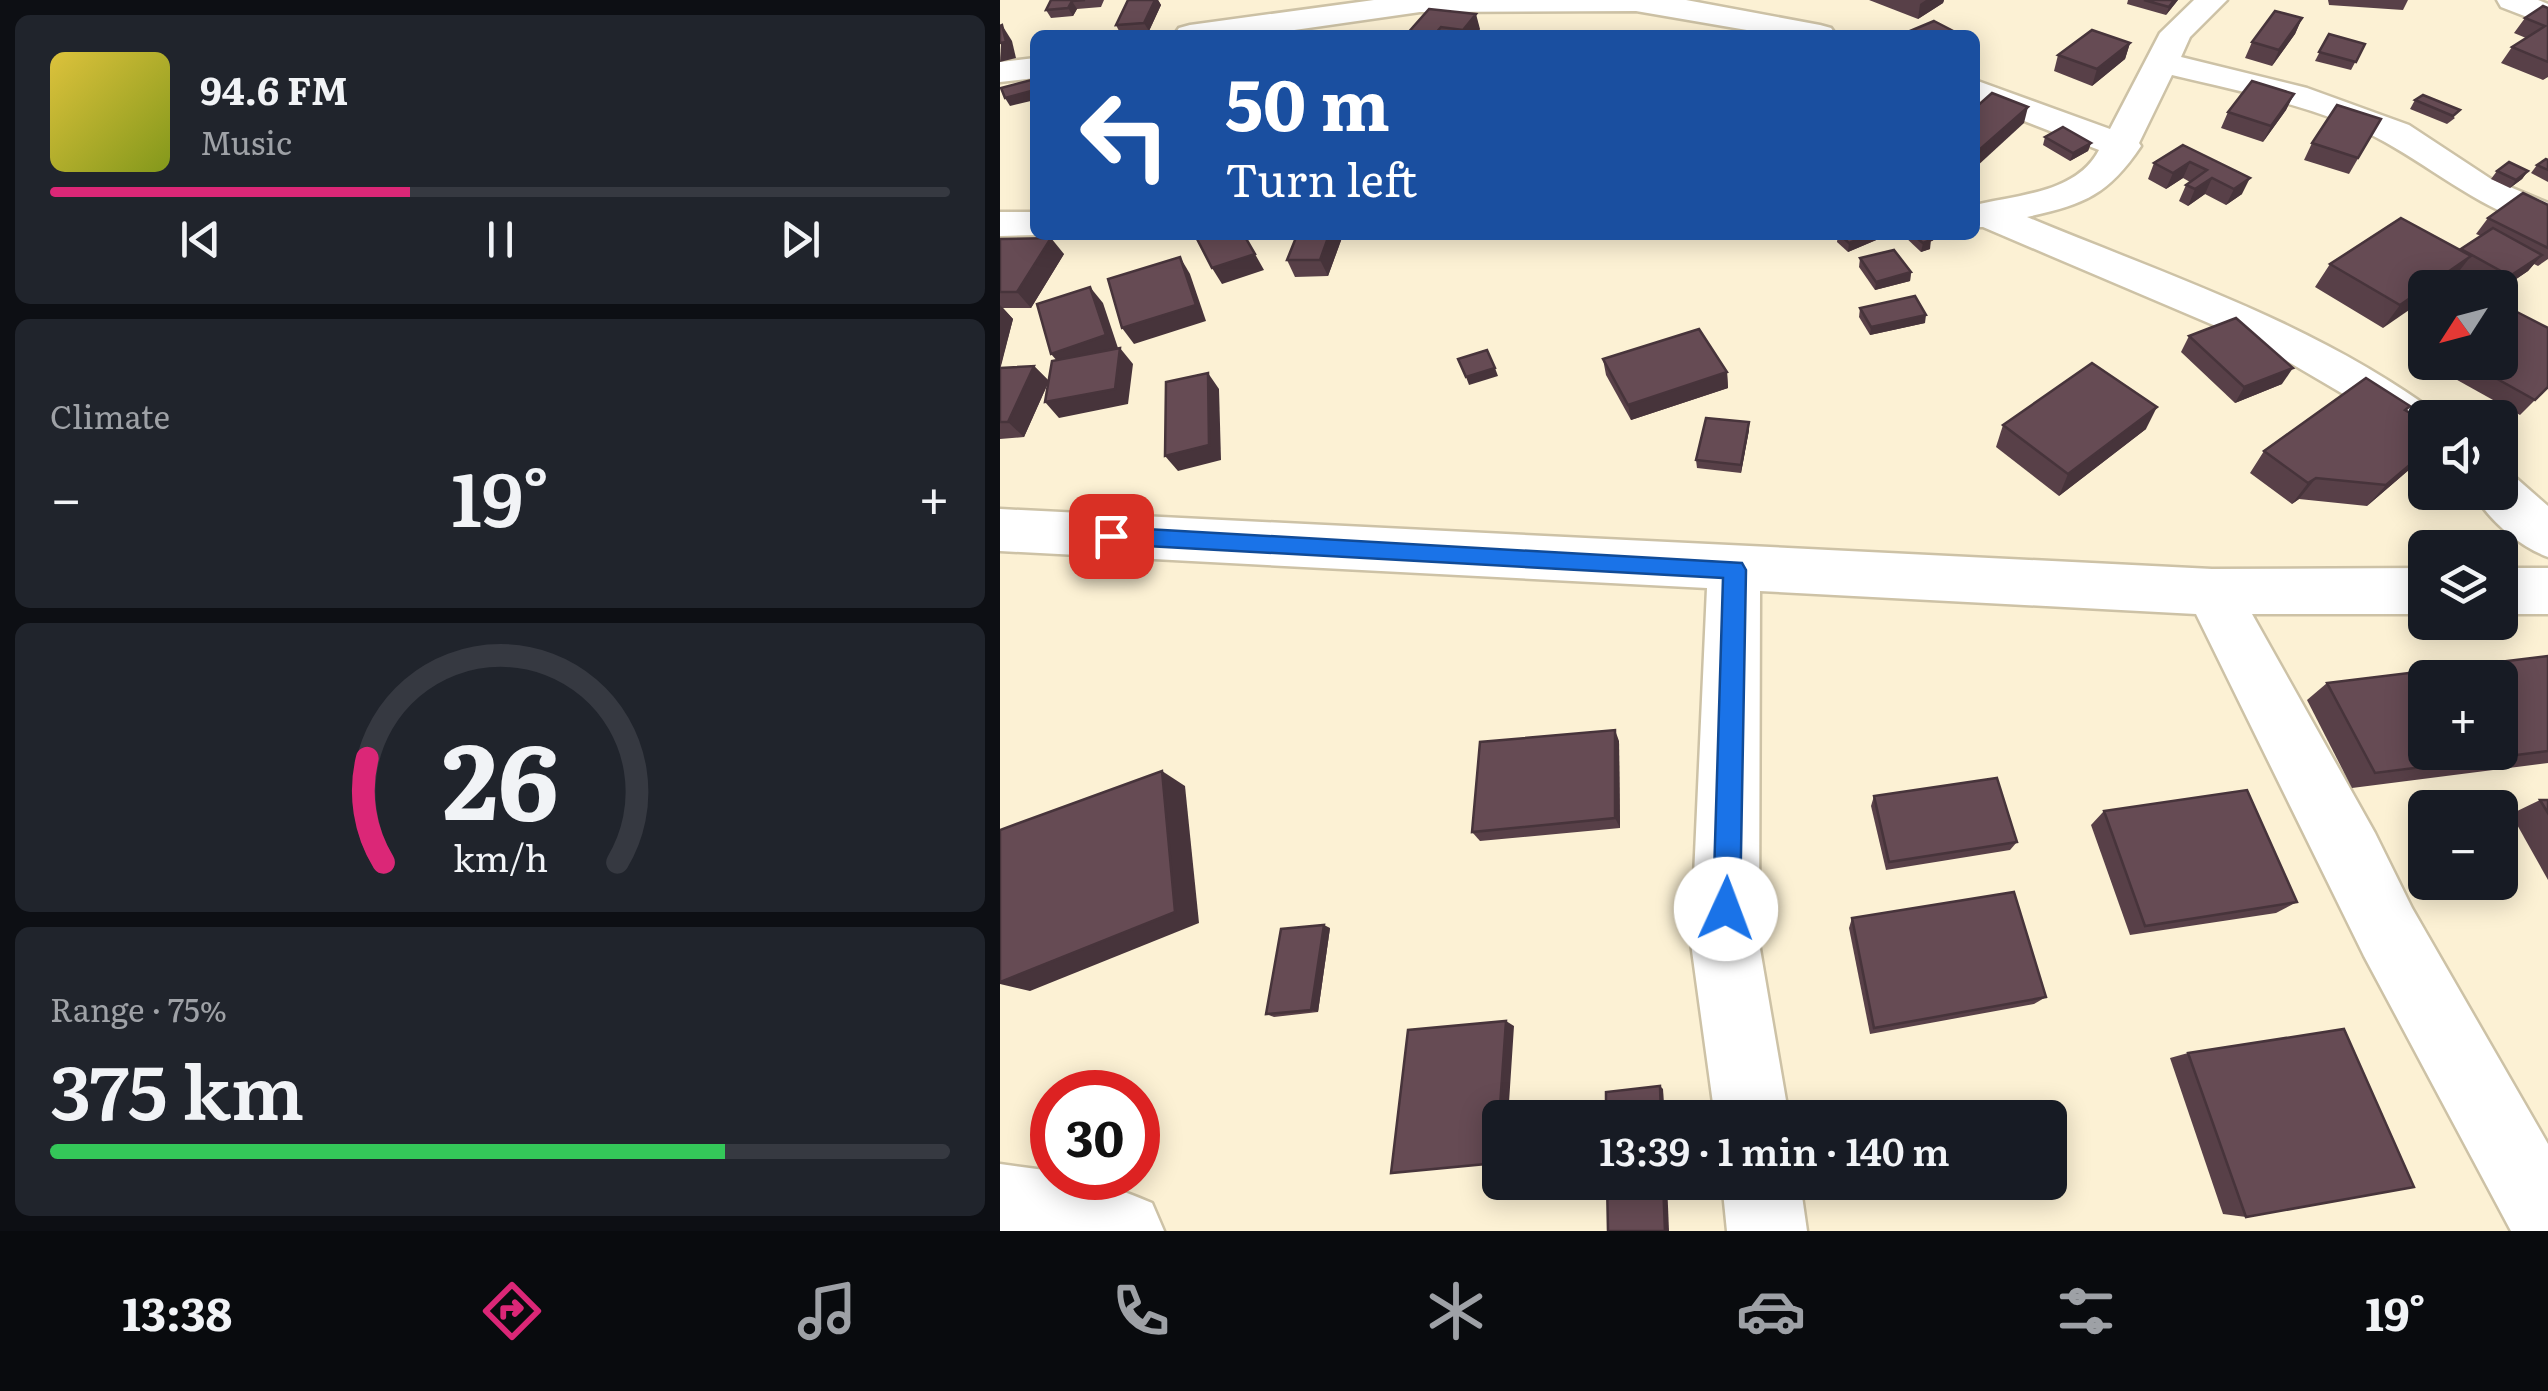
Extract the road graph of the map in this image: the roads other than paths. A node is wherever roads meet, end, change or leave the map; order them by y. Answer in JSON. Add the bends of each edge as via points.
{"nodes":[{"id":1,"x":2212,"y":0,"type":"edge"},
{"id":2,"x":2512,"y":0,"type":"edge"},
{"id":3,"x":1417,"y":2,"type":"edge"},
{"id":4,"x":2548,"y":16,"type":"edge"},
{"id":5,"x":1224,"y":30,"type":"edge"},
{"id":6,"x":1797,"y":30,"type":"edge"},
{"id":7,"x":2161,"y":62,"type":"junction"},
{"id":8,"x":1030,"y":69,"type":"edge"},
{"id":9,"x":1000,"y":72,"type":"edge"},
{"id":10,"x":1980,"y":92,"type":"edge"},
{"id":11,"x":2123,"y":146,"type":"junction"},
{"id":12,"x":1983,"y":216,"type":"edge"},
{"id":13,"x":2548,"y":217,"type":"edge"},
{"id":14,"x":1000,"y":224,"type":"edge"},
{"id":15,"x":1030,"y":224,"type":"edge"},
{"id":16,"x":2408,"y":417,"type":"edge"},
{"id":17,"x":2518,"y":510,"type":"edge"},
{"id":18,"x":1000,"y":530,"type":"edge"},
{"id":19,"x":2548,"y":536,"type":"edge"},
{"id":20,"x":1734,"y":570,"type":"junction"},
{"id":21,"x":2408,"y":591,"type":"edge"},
{"id":22,"x":2518,"y":591,"type":"edge"},
{"id":23,"x":2548,"y":591,"type":"edge"},
{"id":24,"x":2212,"y":592,"type":"junction"},
{"id":25,"x":1749,"y":1100,"type":"edge"},
{"id":26,"x":1763,"y":1200,"type":"edge"},
{"id":27,"x":1000,"y":1203,"type":"edge"},
{"id":28,"x":2548,"y":1220,"type":"edge"},
{"id":29,"x":1124,"y":1231,"type":"edge"},
{"id":30,"x":1767,"y":1231,"type":"edge"}],
"edges":[{"from":1,"to":7,"type":"street","via":[[2176,33]]},
{"from":2,"to":4,"type":"street"},
{"from":3,"to":5,"type":"street"},
{"from":3,"to":6,"type":"street","via":[[1636,2]]},
{"from":7,"to":11,"type":"street"},
{"from":7,"to":13,"type":"street","via":[[2295,95],[2396,133],[2478,188]]},
{"from":8,"to":9,"type":"street"},
{"from":10,"to":11,"type":"street"},
{"from":11,"to":12,"type":"street","via":[[2088,184],[2060,198]]},
{"from":12,"to":16,"type":"street","via":[[2302,348]]},
{"from":14,"to":15,"type":"street"},
{"from":17,"to":19,"type":"street"},
{"from":18,"to":20,"type":"street"},
{"from":20,"to":24,"type":"street"},
{"from":20,"to":25,"type":"street","via":[[1726,943]]},
{"from":21,"to":24,"type":"street"},
{"from":22,"to":23,"type":"street"},
{"from":24,"to":28,"type":"street","via":[[2388,932]]},
{"from":26,"to":30,"type":"street"},
{"from":27,"to":29,"type":"street","via":[[1068,1213]]}]}
